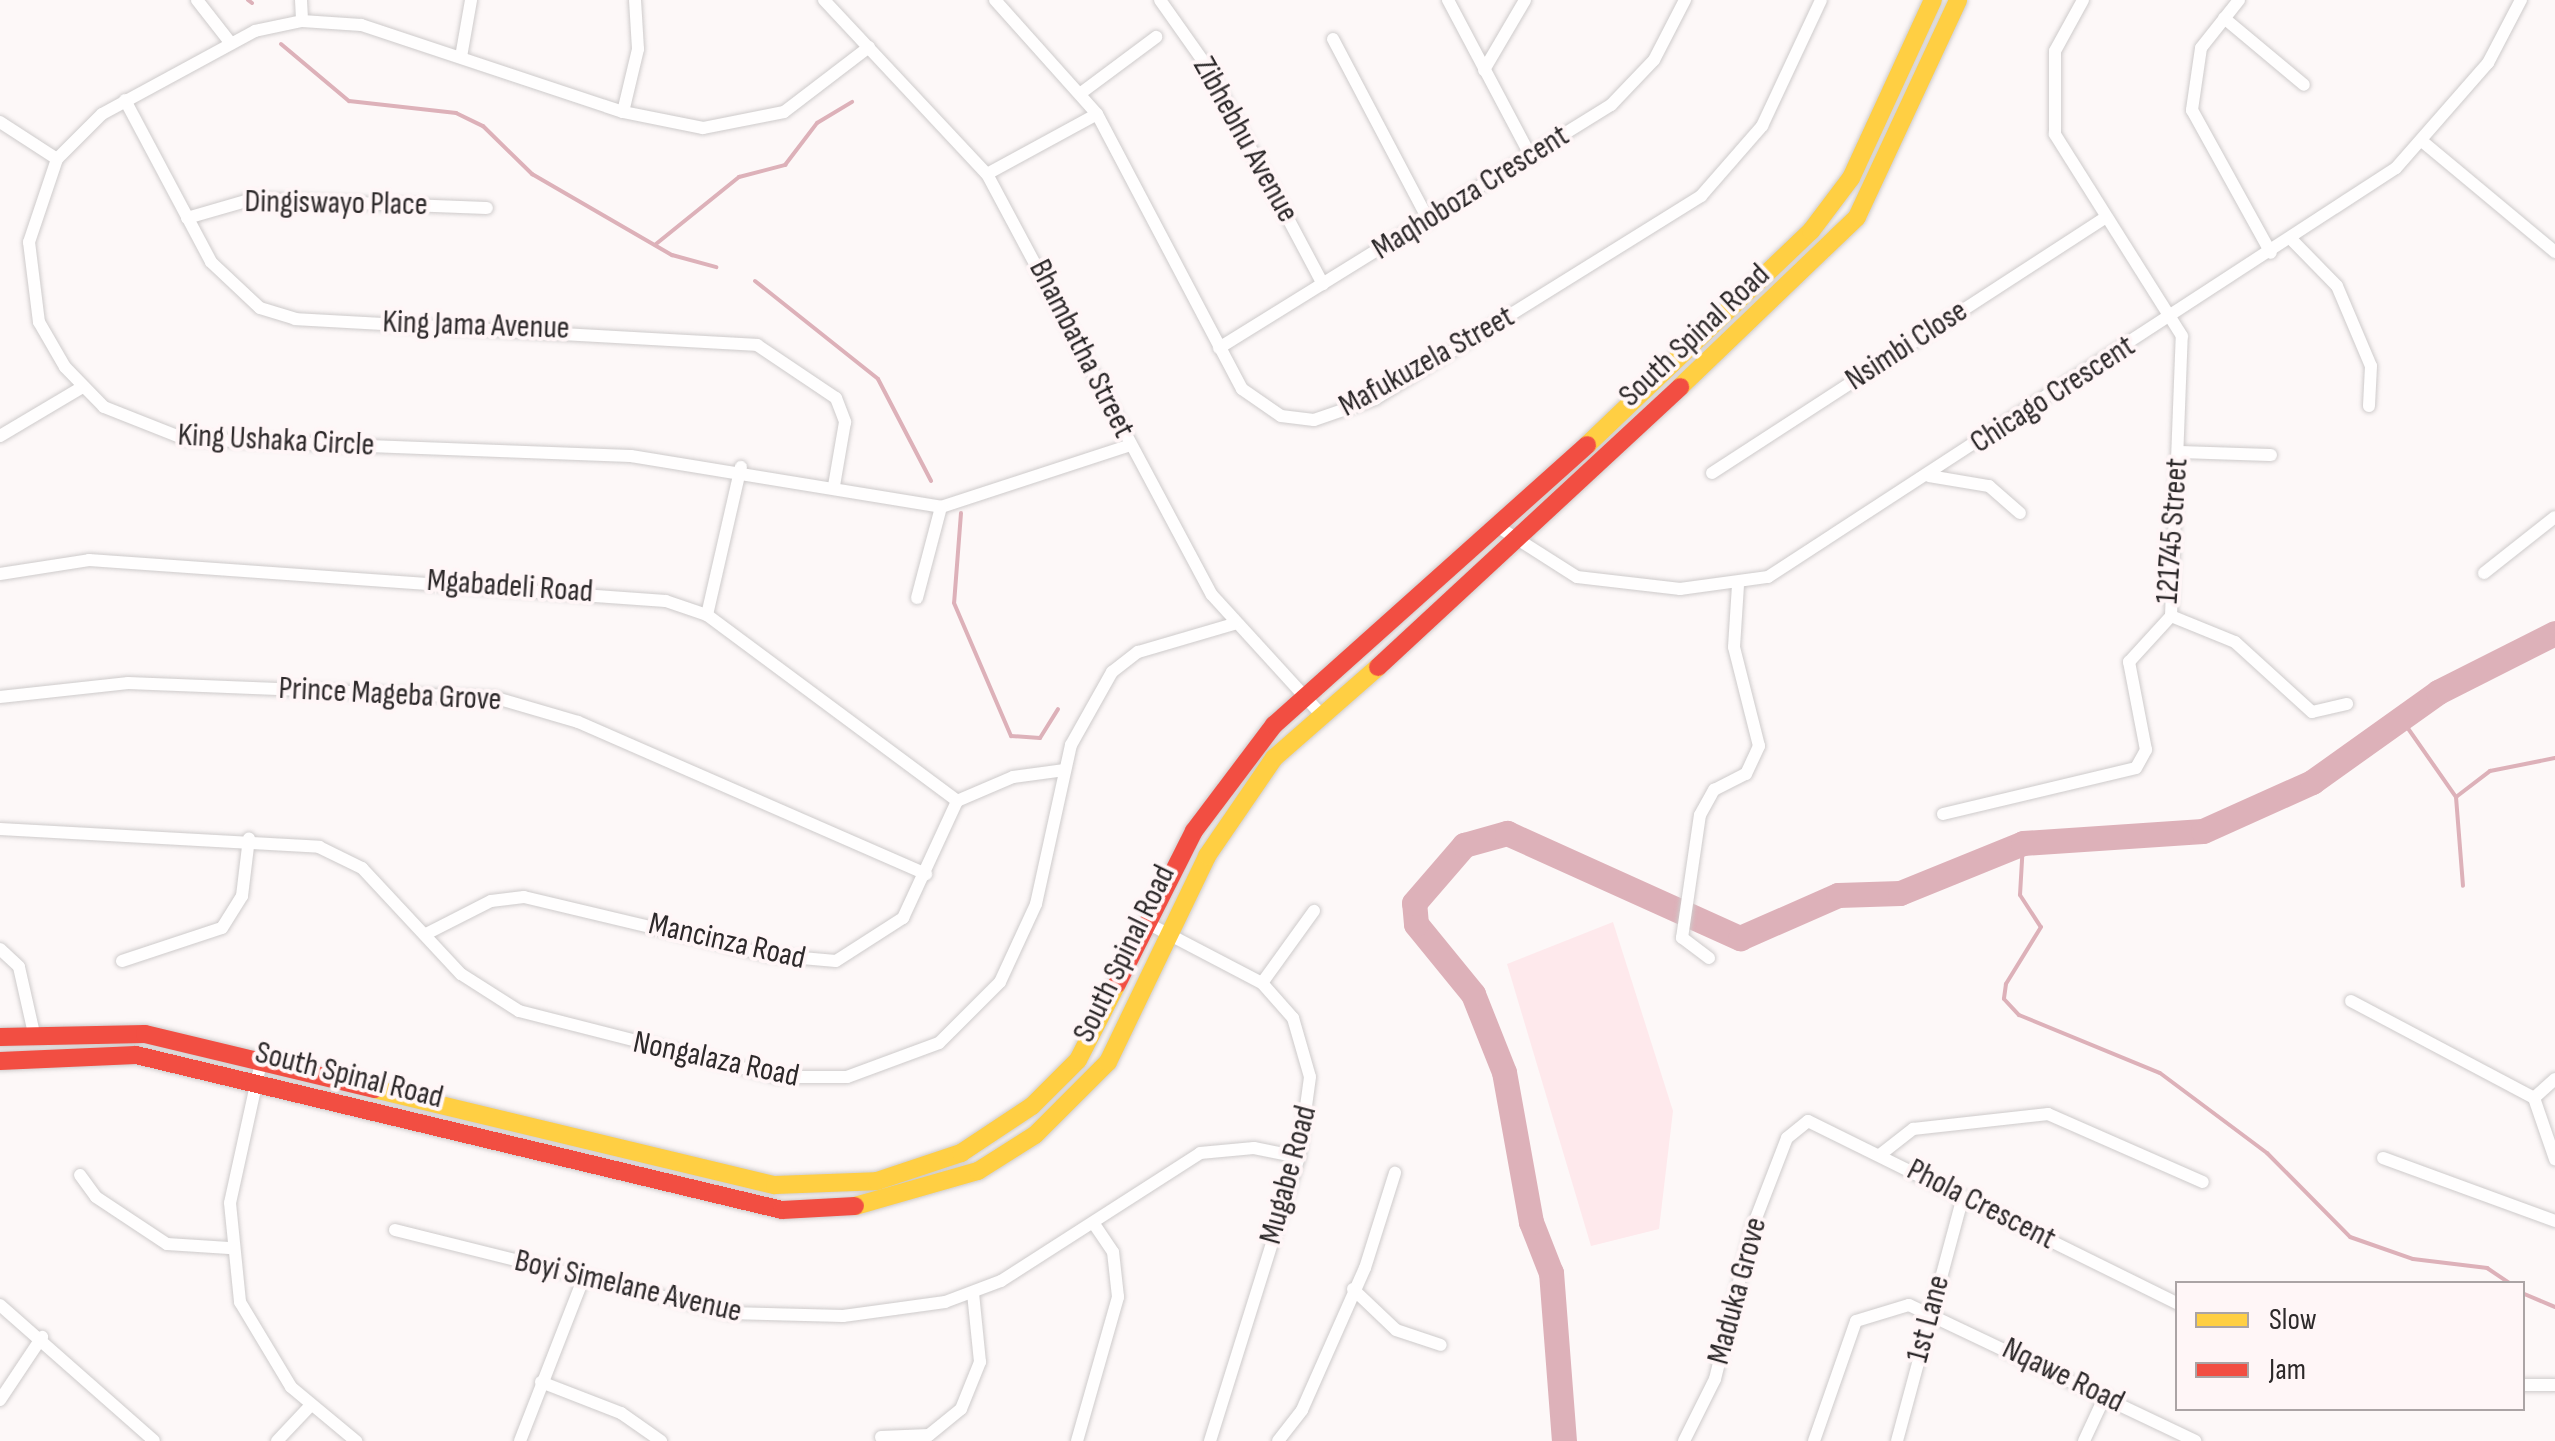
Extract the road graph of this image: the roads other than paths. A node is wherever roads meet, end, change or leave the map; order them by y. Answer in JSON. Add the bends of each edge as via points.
{"nodes":[{"id":1,"x":196,"y":0,"type":"edge"},
{"id":2,"x":302,"y":0,"type":"edge"},
{"id":3,"x":472,"y":0,"type":"edge"},
{"id":4,"x":635,"y":0,"type":"edge"},
{"id":5,"x":824,"y":0,"type":"edge"},
{"id":6,"x":995,"y":0,"type":"edge"},
{"id":7,"x":1160,"y":0,"type":"edge"},
{"id":8,"x":1448,"y":0,"type":"edge"},
{"id":9,"x":1526,"y":0,"type":"edge"},
{"id":10,"x":1685,"y":0,"type":"edge"},
{"id":11,"x":1821,"y":0,"type":"edge"},
{"id":12,"x":1933,"y":0,"type":"edge"},
{"id":13,"x":1958,"y":0,"type":"edge"},
{"id":14,"x":2083,"y":0,"type":"edge"},
{"id":15,"x":2239,"y":0,"type":"edge"},
{"id":16,"x":2521,"y":0,"type":"edge"},
{"id":17,"x":2224,"y":18,"type":"junction"},
{"id":18,"x":302,"y":21,"type":"junction"},
{"id":19,"x":1156,"y":38,"type":"dead end"},
{"id":20,"x":1333,"y":39,"type":"dead end"},
{"id":21,"x":229,"y":41,"type":"junction"},
{"id":22,"x":869,"y":46,"type":"junction"},
{"id":23,"x":461,"y":57,"type":"junction"},
{"id":24,"x":1484,"y":70,"type":"junction"},
{"id":25,"x":2304,"y":84,"type":"dead end"},
{"id":26,"x":1081,"y":93,"type":"junction"},
{"id":27,"x":124,"y":100,"type":"junction"},
{"id":28,"x":622,"y":112,"type":"junction"},
{"id":29,"x":1096,"y":114,"type":"junction"},
{"id":30,"x":0,"y":122,"type":"edge"},
{"id":31,"x":2423,"y":142,"type":"junction"},
{"id":32,"x":1531,"y":156,"type":"junction"},
{"id":33,"x":58,"y":159,"type":"junction"},
{"id":34,"x":987,"y":174,"type":"junction"},
{"id":35,"x":488,"y":208,"type":"dead end"},
{"id":36,"x":188,"y":218,"type":"junction"},
{"id":37,"x":2102,"y":218,"type":"junction"},
{"id":38,"x":1429,"y":220,"type":"junction"},
{"id":39,"x":2292,"y":240,"type":"junction"},
{"id":40,"x":2555,"y":252,"type":"edge"},
{"id":41,"x":2271,"y":253,"type":"junction"},
{"id":42,"x":1323,"y":284,"type":"junction"},
{"id":43,"x":2174,"y":316,"type":"junction"},
{"id":44,"x":1219,"y":348,"type":"junction"},
{"id":45,"x":81,"y":388,"type":"junction"},
{"id":46,"x":2369,"y":406,"type":"dead end"},
{"id":47,"x":0,"y":436,"type":"edge"},
{"id":48,"x":1131,"y":445,"type":"junction"},
{"id":49,"x":2179,"y":452,"type":"junction"},
{"id":50,"x":2270,"y":455,"type":"dead end"},
{"id":51,"x":741,"y":467,"type":"junction"},
{"id":52,"x":1712,"y":473,"type":"dead end"},
{"id":53,"x":1929,"y":476,"type":"junction"},
{"id":54,"x":834,"y":486,"type":"junction"},
{"id":55,"x":941,"y":507,"type":"junction"},
{"id":56,"x":2020,"y":513,"type":"dead end"},
{"id":57,"x":2555,"y":517,"type":"edge"},
{"id":58,"x":1500,"y":528,"type":"junction"},
{"id":59,"x":1518,"y":544,"type":"junction"},
{"id":60,"x":2484,"y":573,"type":"dead end"},
{"id":61,"x":0,"y":574,"type":"edge"},
{"id":62,"x":1738,"y":585,"type":"junction"},
{"id":63,"x":917,"y":598,"type":"dead end"},
{"id":64,"x":707,"y":615,"type":"junction"},
{"id":65,"x":2171,"y":616,"type":"junction"},
{"id":66,"x":1234,"y":624,"type":"junction"},
{"id":67,"x":0,"y":696,"type":"edge"},
{"id":68,"x":1304,"y":696,"type":"junction"},
{"id":69,"x":2347,"y":704,"type":"dead end"},
{"id":70,"x":1319,"y":712,"type":"junction"},
{"id":71,"x":1065,"y":770,"type":"junction"},
{"id":72,"x":957,"y":801,"type":"junction"},
{"id":73,"x":1943,"y":814,"type":"dead end"},
{"id":74,"x":0,"y":829,"type":"edge"},
{"id":75,"x":248,"y":838,"type":"junction"},
{"id":76,"x":926,"y":874,"type":"junction"},
{"id":77,"x":1314,"y":912,"type":"dead end"},
{"id":78,"x":1150,"y":924,"type":"junction"},
{"id":79,"x":1171,"y":932,"type":"junction"},
{"id":80,"x":426,"y":934,"type":"junction"},
{"id":81,"x":0,"y":949,"type":"edge"},
{"id":82,"x":1709,"y":958,"type":"dead end"},
{"id":83,"x":122,"y":961,"type":"dead end"},
{"id":84,"x":1262,"y":984,"type":"junction"},
{"id":85,"x":2351,"y":1002,"type":"dead end"},
{"id":86,"x":32,"y":1030,"type":"junction"},
{"id":87,"x":0,"y":1037,"type":"edge"},
{"id":88,"x":0,"y":1061,"type":"edge"},
{"id":89,"x":261,"y":1062,"type":"junction"},
{"id":90,"x":2555,"y":1079,"type":"edge"},
{"id":91,"x":256,"y":1084,"type":"junction"},
{"id":92,"x":2534,"y":1098,"type":"junction"},
{"id":93,"x":1787,"y":1138,"type":"joint"},
{"id":94,"x":1880,"y":1154,"type":"junction"},
{"id":95,"x":1299,"y":1158,"type":"junction"},
{"id":96,"x":2384,"y":1158,"type":"dead end"},
{"id":97,"x":2555,"y":1159,"type":"edge"},
{"id":98,"x":1395,"y":1173,"type":"dead end"},
{"id":99,"x":80,"y":1175,"type":"dead end"},
{"id":100,"x":2202,"y":1182,"type":"dead end"},
{"id":101,"x":1963,"y":1197,"type":"junction"},
{"id":102,"x":2555,"y":1222,"type":"edge"},
{"id":103,"x":1094,"y":1224,"type":"junction"},
{"id":104,"x":395,"y":1230,"type":"dead end"},
{"id":105,"x":229,"y":1248,"type":"junction"},
{"id":106,"x":583,"y":1278,"type":"junction"},
{"id":107,"x":1353,"y":1289,"type":"junction"},
{"id":108,"x":974,"y":1293,"type":"junction"},
{"id":109,"x":2175,"y":1303,"type":"edge"},
{"id":110,"x":0,"y":1305,"type":"edge"},
{"id":111,"x":1930,"y":1311,"type":"junction"},
{"id":112,"x":42,"y":1337,"type":"junction"},
{"id":113,"x":1441,"y":1345,"type":"dead end"},
{"id":114,"x":541,"y":1382,"type":"junction"},
{"id":115,"x":2525,"y":1385,"type":"edge"},
{"id":116,"x":2555,"y":1385,"type":"edge"},
{"id":117,"x":2106,"y":1396,"type":"junction"},
{"id":118,"x":0,"y":1400,"type":"edge"},
{"id":119,"x":310,"y":1406,"type":"junction"},
{"id":120,"x":882,"y":1438,"type":"dead end"},
{"id":121,"x":154,"y":1441,"type":"edge"},
{"id":122,"x":277,"y":1441,"type":"edge"},
{"id":123,"x":356,"y":1441,"type":"edge"},
{"id":124,"x":520,"y":1441,"type":"edge"},
{"id":125,"x":661,"y":1441,"type":"edge"},
{"id":126,"x":1077,"y":1441,"type":"edge"},
{"id":127,"x":1210,"y":1441,"type":"edge"},
{"id":128,"x":1278,"y":1441,"type":"edge"},
{"id":129,"x":1684,"y":1441,"type":"edge"},
{"id":130,"x":1814,"y":1441,"type":"edge"},
{"id":131,"x":1897,"y":1441,"type":"edge"},
{"id":132,"x":2084,"y":1441,"type":"edge"},
{"id":133,"x":2195,"y":1441,"type":"edge"}],
"edges":[{"from":1,"to":21,"type":"street"},
{"from":2,"to":18,"type":"street"},
{"from":3,"to":23,"type":"street"},
{"from":4,"to":28,"type":"street","via":[[638,50]]},
{"from":5,"to":22,"type":"street","name":"Bhambatha Street"},
{"from":6,"to":26,"type":"street","name":"Mafukuzela Street"},
{"from":7,"to":42,"type":"street","name":"Zibhebhu Avenue","via":[[1208,68]]},
{"from":8,"to":24,"type":"street"},
{"from":9,"to":24,"type":"street"},
{"from":10,"to":32,"type":"street","name":"Maqhoboza Crescent","via":[[1627,91]]},
{"from":11,"to":44,"type":"street","name":"Mafukuzela Street","via":[[1762,126],[1721,178],[1376,399],[1329,418],[1281,416],[1242,389]]},
{"from":12,"to":58,"type":"street","name":"South Spinal Road","via":[[1868,147],[1822,218]]},
{"from":13,"to":59,"type":"street","name":"South Spinal Road","via":[[1857,216]]},
{"from":14,"to":37,"type":"street","via":[[2055,51],[2051,108],[2066,162]]},
{"from":15,"to":17,"type":"street"},
{"from":16,"to":31,"type":"street","name":"Chicago Crescent","via":[[2488,63]]},
{"from":17,"to":25,"type":"street"},
{"from":17,"to":41,"type":"street","via":[[2194,66],[2192,110]]},
{"from":18,"to":21,"type":"street","name":"King Ushaka Circle"},
{"from":18,"to":23,"type":"street","name":"King Ushaka Circle","via":[[361,25]]},
{"from":19,"to":26,"type":"street"},
{"from":20,"to":38,"type":"street"},
{"from":21,"to":27,"type":"street","name":"King Ushaka Circle"},
{"from":22,"to":28,"type":"street","name":"King Ushaka Circle","via":[[768,119],[703,128]]},
{"from":22,"to":34,"type":"street","name":"Bhambatha Street"},
{"from":23,"to":28,"type":"street","name":"King Ushaka Circle"},
{"from":24,"to":32,"type":"street"},
{"from":26,"to":29,"type":"street","name":"Mafukuzela Street"},
{"from":27,"to":33,"type":"street","name":"King Ushaka Circle"},
{"from":27,"to":36,"type":"street","name":"King Jama Avenue"},
{"from":29,"to":34,"type":"street"},
{"from":29,"to":44,"type":"street","name":"Mafukuzela Street"},
{"from":30,"to":33,"type":"street"},
{"from":31,"to":39,"type":"street","name":"Chicago Crescent"},
{"from":31,"to":40,"type":"street"},
{"from":32,"to":38,"type":"street","name":"Maqhoboza Crescent"},
{"from":33,"to":45,"type":"street","name":"King Ushaka Circle","via":[[32,220],[30,286],[39,322]]},
{"from":34,"to":48,"type":"street","name":"Bhambatha Street"},
{"from":35,"to":36,"type":"street","name":"Dingiswayo Place","via":[[253,199]]},
{"from":36,"to":54,"type":"street","name":"King Jama Avenue","via":[[231,287],[285,317],[662,332],[773,350],[827,388],[842,411]]},
{"from":37,"to":43,"type":"street"},
{"from":37,"to":52,"type":"street","name":"Nsimbi Close"},
{"from":38,"to":42,"type":"street","name":"Maqhoboza Crescent"},
{"from":39,"to":41,"type":"street","name":"Chicago Crescent"},
{"from":39,"to":46,"type":"street","via":[[2336,286],[2371,366]]},
{"from":41,"to":43,"type":"street","name":"Chicago Crescent"},
{"from":42,"to":44,"type":"street","name":"Maqhoboza Crescent"},
{"from":43,"to":49,"type":"street","name":"121745 Street","via":[[2184,353]]},
{"from":43,"to":53,"type":"street","name":"Chicago Crescent"},
{"from":45,"to":47,"type":"street"},
{"from":45,"to":51,"type":"street","name":"King Ushaka Circle","via":[[140,427],[185,438]]},
{"from":48,"to":55,"type":"street","name":"King Ushaka Circle"},
{"from":48,"to":66,"type":"street","name":"Bhambatha Street"},
{"from":49,"to":50,"type":"street"},
{"from":49,"to":65,"type":"street","name":"121745 Street"},
{"from":51,"to":54,"type":"street","name":"King Ushaka Circle"},
{"from":51,"to":64,"type":"street"},
{"from":53,"to":56,"type":"street","via":[[1989,486]]},
{"from":53,"to":62,"type":"street","name":"Chicago Crescent","via":[[1802,558]]},
{"from":54,"to":55,"type":"street","name":"King Ushaka Circle"},
{"from":55,"to":63,"type":"street"},
{"from":57,"to":60,"type":"street"},
{"from":58,"to":59,"type":"street","name":"Chicago Crescent"},
{"from":58,"to":68,"type":"street","name":"South Spinal Road"},
{"from":59,"to":62,"type":"street","name":"Chicago Crescent","via":[[1592,580]]},
{"from":59,"to":70,"type":"street","name":"South Spinal Road"},
{"from":61,"to":64,"type":"street","name":"Mgabadeli Road","via":[[72,561],[162,564],[641,596]]},
{"from":62,"to":82,"type":"street","via":[[1734,647],[1759,746],[1746,774],[1706,799],[1682,936]]},
{"from":64,"to":72,"type":"street","name":"Mgabadeli Road"},
{"from":65,"to":69,"type":"street","via":[[2234,642],[2312,712]]},
{"from":65,"to":73,"type":"street","name":"121745 Street","via":[[2129,662],[2146,750],[2136,768]]},
{"from":66,"to":68,"type":"street","name":"Bhambatha Street"},
{"from":66,"to":71,"type":"street","name":"Nongalaza Road","via":[[1160,644],[1112,672]]},
{"from":67,"to":76,"type":"street","name":"Prince Mageba Grove","via":[[128,683],[496,698],[578,722]]},
{"from":68,"to":70,"type":"street","name":"Bhambatha Street"},
{"from":68,"to":78,"type":"street","name":"South Spinal Road","via":[[1232,774]]},
{"from":70,"to":79,"type":"street","name":"South Spinal Road","via":[[1231,816]]},
{"from":71,"to":72,"type":"street","via":[[1012,777]]},
{"from":71,"to":80,"type":"street","name":"Nongalaza Road","via":[[1044,877],[1011,966],[939,1043],[875,1070],[778,1077],[565,1026],[485,992]]},
{"from":72,"to":76,"type":"street","name":"Mancinza Road"},
{"from":74,"to":75,"type":"street","name":"Nongalaza Road"},
{"from":75,"to":80,"type":"street","name":"Nongalaza Road","via":[[302,842],[348,859]]},
{"from":75,"to":83,"type":"street","via":[[242,896],[222,928]]},
{"from":76,"to":80,"type":"street","name":"Mancinza Road","via":[[886,937],[836,961],[768,955],[524,897],[491,902]]},
{"from":77,"to":84,"type":"street"},
{"from":78,"to":79,"type":"street","name":"Mugabe Road"},
{"from":78,"to":89,"type":"street","name":"South Spinal Road","via":[[1098,1032],[1057,1084],[961,1152],[877,1181],[798,1188],[733,1178]]},
{"from":79,"to":84,"type":"street","name":"Mugabe Road"},
{"from":79,"to":91,"type":"street","name":"South Spinal Road","via":[[1126,1035],[1063,1110],[978,1172],[872,1206],[734,1202]]},
{"from":81,"to":86,"type":"street","via":[[19,966]]},
{"from":84,"to":95,"type":"street","name":"Mugabe Road","via":[[1293,1018],[1308,1059]]},
{"from":85,"to":92,"type":"street"},
{"from":86,"to":87,"type":"street","name":"South Spinal Road"},
{"from":86,"to":89,"type":"street","name":"South Spinal Road","via":[[146,1034]]},
{"from":88,"to":91,"type":"street","name":"South Spinal Road","via":[[106,1051]]},
{"from":89,"to":91,"type":"street"},
{"from":90,"to":92,"type":"street"},
{"from":91,"to":105,"type":"street"},
{"from":92,"to":97,"type":"street"},
{"from":93,"to":94,"type":"street","name":"Phola Crescent","via":[[1808,1122]]},
{"from":93,"to":129,"type":"street","name":"Maduka Grove","via":[[1742,1263],[1715,1379]]},
{"from":94,"to":100,"type":"street","via":[[1913,1129],[2048,1114]]},
{"from":94,"to":101,"type":"street","name":"Phola Crescent"},
{"from":95,"to":103,"type":"street","name":"Boyi Simelane Avenue","via":[[1254,1148],[1200,1153]]},
{"from":95,"to":127,"type":"street","name":"Mugabe Road"},
{"from":96,"to":102,"type":"street"},
{"from":98,"to":107,"type":"street"},
{"from":99,"to":105,"type":"street","via":[[96,1197],[167,1244]]},
{"from":101,"to":109,"type":"street","name":"Phola Crescent"},
{"from":101,"to":111,"type":"street","name":"1st Lane"},
{"from":103,"to":108,"type":"street","name":"Boyi Simelane Avenue"},
{"from":103,"to":126,"type":"street","via":[[1113,1252],[1118,1296]]},
{"from":104,"to":106,"type":"street","name":"Boyi Simelane Avenue"},
{"from":105,"to":119,"type":"street","via":[[250,1326]]},
{"from":106,"to":108,"type":"street","name":"Boyi Simelane Avenue","via":[[776,1318],[875,1313]]},
{"from":106,"to":114,"type":"street"},
{"from":107,"to":113,"type":"street","via":[[1385,1323]]},
{"from":107,"to":128,"type":"street","via":[[1302,1410]]},
{"from":108,"to":120,"type":"street","via":[[980,1362],[961,1410],[929,1435]]},
{"from":110,"to":112,"type":"street"},
{"from":111,"to":117,"type":"street","name":"Nqawe Road"},
{"from":111,"to":130,"type":"street","via":[[1892,1305],[1856,1320]]},
{"from":111,"to":131,"type":"street","name":"1st Lane"},
{"from":112,"to":118,"type":"street"},
{"from":112,"to":121,"type":"street"},
{"from":114,"to":124,"type":"street"},
{"from":114,"to":125,"type":"street","via":[[620,1413]]},
{"from":115,"to":116,"type":"street"},
{"from":117,"to":132,"type":"street"},
{"from":117,"to":133,"type":"street","name":"Nqawe Road"},
{"from":119,"to":122,"type":"street"},
{"from":119,"to":123,"type":"street"}]}
